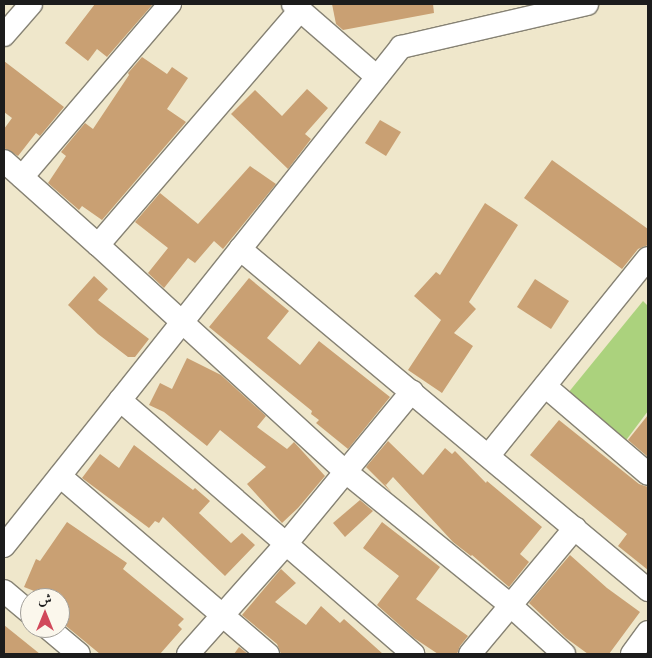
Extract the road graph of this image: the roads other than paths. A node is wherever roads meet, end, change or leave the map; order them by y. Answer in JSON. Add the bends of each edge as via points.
{"nodes":[{"id":1,"x":31,"y":4,"type":"edge"},
{"id":2,"x":170,"y":4,"type":"edge"},
{"id":3,"x":587,"y":4,"type":"edge"},
{"id":4,"x":296,"y":7,"type":"edge"},
{"id":5,"x":526,"y":10,"type":"edge"},
{"id":6,"x":4,"y":35,"type":"edge"},
{"id":7,"x":377,"y":77,"type":"junction"},
{"id":8,"x":4,"y":162,"type":"edge"},
{"id":9,"x":22,"y":177,"type":"junction"},
{"id":10,"x":98,"y":245,"type":"junction"},
{"id":11,"x":240,"y":249,"type":"junction"},
{"id":12,"x":648,"y":258,"type":"edge"},
{"id":13,"x":182,"y":322,"type":"junction"},
{"id":14,"x":545,"y":386,"type":"junction"},
{"id":15,"x":412,"y":391,"type":"junction"},
{"id":16,"x":120,"y":400,"type":"junction"},
{"id":17,"x":489,"y":456,"type":"junction"},
{"id":18,"x":346,"y":472,"type":"junction"},
{"id":19,"x":648,"y":474,"type":"edge"},
{"id":20,"x":60,"y":476,"type":"junction"},
{"id":21,"x":575,"y":528,"type":"junction"},
{"id":22,"x":286,"y":544,"type":"junction"},
{"id":23,"x":4,"y":546,"type":"edge"},
{"id":24,"x":4,"y":590,"type":"edge"},
{"id":25,"x":648,"y":590,"type":"edge"},
{"id":26,"x":20,"y":604,"type":"edge"},
{"id":27,"x":510,"y":605,"type":"junction"},
{"id":28,"x":222,"y":615,"type":"junction"},
{"id":29,"x":648,"y":632,"type":"edge"},
{"id":30,"x":60,"y":638,"type":"edge"},
{"id":31,"x":79,"y":654,"type":"edge"},
{"id":32,"x":188,"y":654,"type":"edge"},
{"id":33,"x":268,"y":654,"type":"edge"},
{"id":34,"x":414,"y":654,"type":"edge"},
{"id":35,"x":470,"y":654,"type":"edge"},
{"id":36,"x":564,"y":654,"type":"edge"},
{"id":37,"x":632,"y":654,"type":"edge"}],
"edges":[{"from":1,"to":6,"type":"street"},
{"from":2,"to":9,"type":"street"},
{"from":3,"to":5,"type":"street"},
{"from":4,"to":7,"type":"street"},
{"from":4,"to":10,"type":"street"},
{"from":5,"to":7,"type":"street","via":[[401,47]]},
{"from":7,"to":11,"type":"street"},
{"from":8,"to":9,"type":"street"},
{"from":9,"to":10,"type":"street"},
{"from":10,"to":13,"type":"street"},
{"from":11,"to":13,"type":"street"},
{"from":11,"to":15,"type":"street"},
{"from":12,"to":14,"type":"street"},
{"from":13,"to":16,"type":"street"},
{"from":13,"to":18,"type":"street"},
{"from":14,"to":17,"type":"street"},
{"from":14,"to":19,"type":"street"},
{"from":15,"to":17,"type":"street"},
{"from":15,"to":18,"type":"street"},
{"from":16,"to":20,"type":"street"},
{"from":16,"to":22,"type":"street"},
{"from":17,"to":21,"type":"street"},
{"from":18,"to":22,"type":"street"},
{"from":18,"to":27,"type":"street"},
{"from":20,"to":23,"type":"street"},
{"from":20,"to":28,"type":"street"},
{"from":21,"to":25,"type":"street"},
{"from":21,"to":27,"type":"street"},
{"from":22,"to":28,"type":"street"},
{"from":22,"to":34,"type":"street"},
{"from":24,"to":26,"type":"street"},
{"from":27,"to":35,"type":"street"},
{"from":27,"to":36,"type":"street"},
{"from":28,"to":32,"type":"street"},
{"from":28,"to":33,"type":"street"},
{"from":29,"to":37,"type":"street"},
{"from":30,"to":31,"type":"street"}]}
